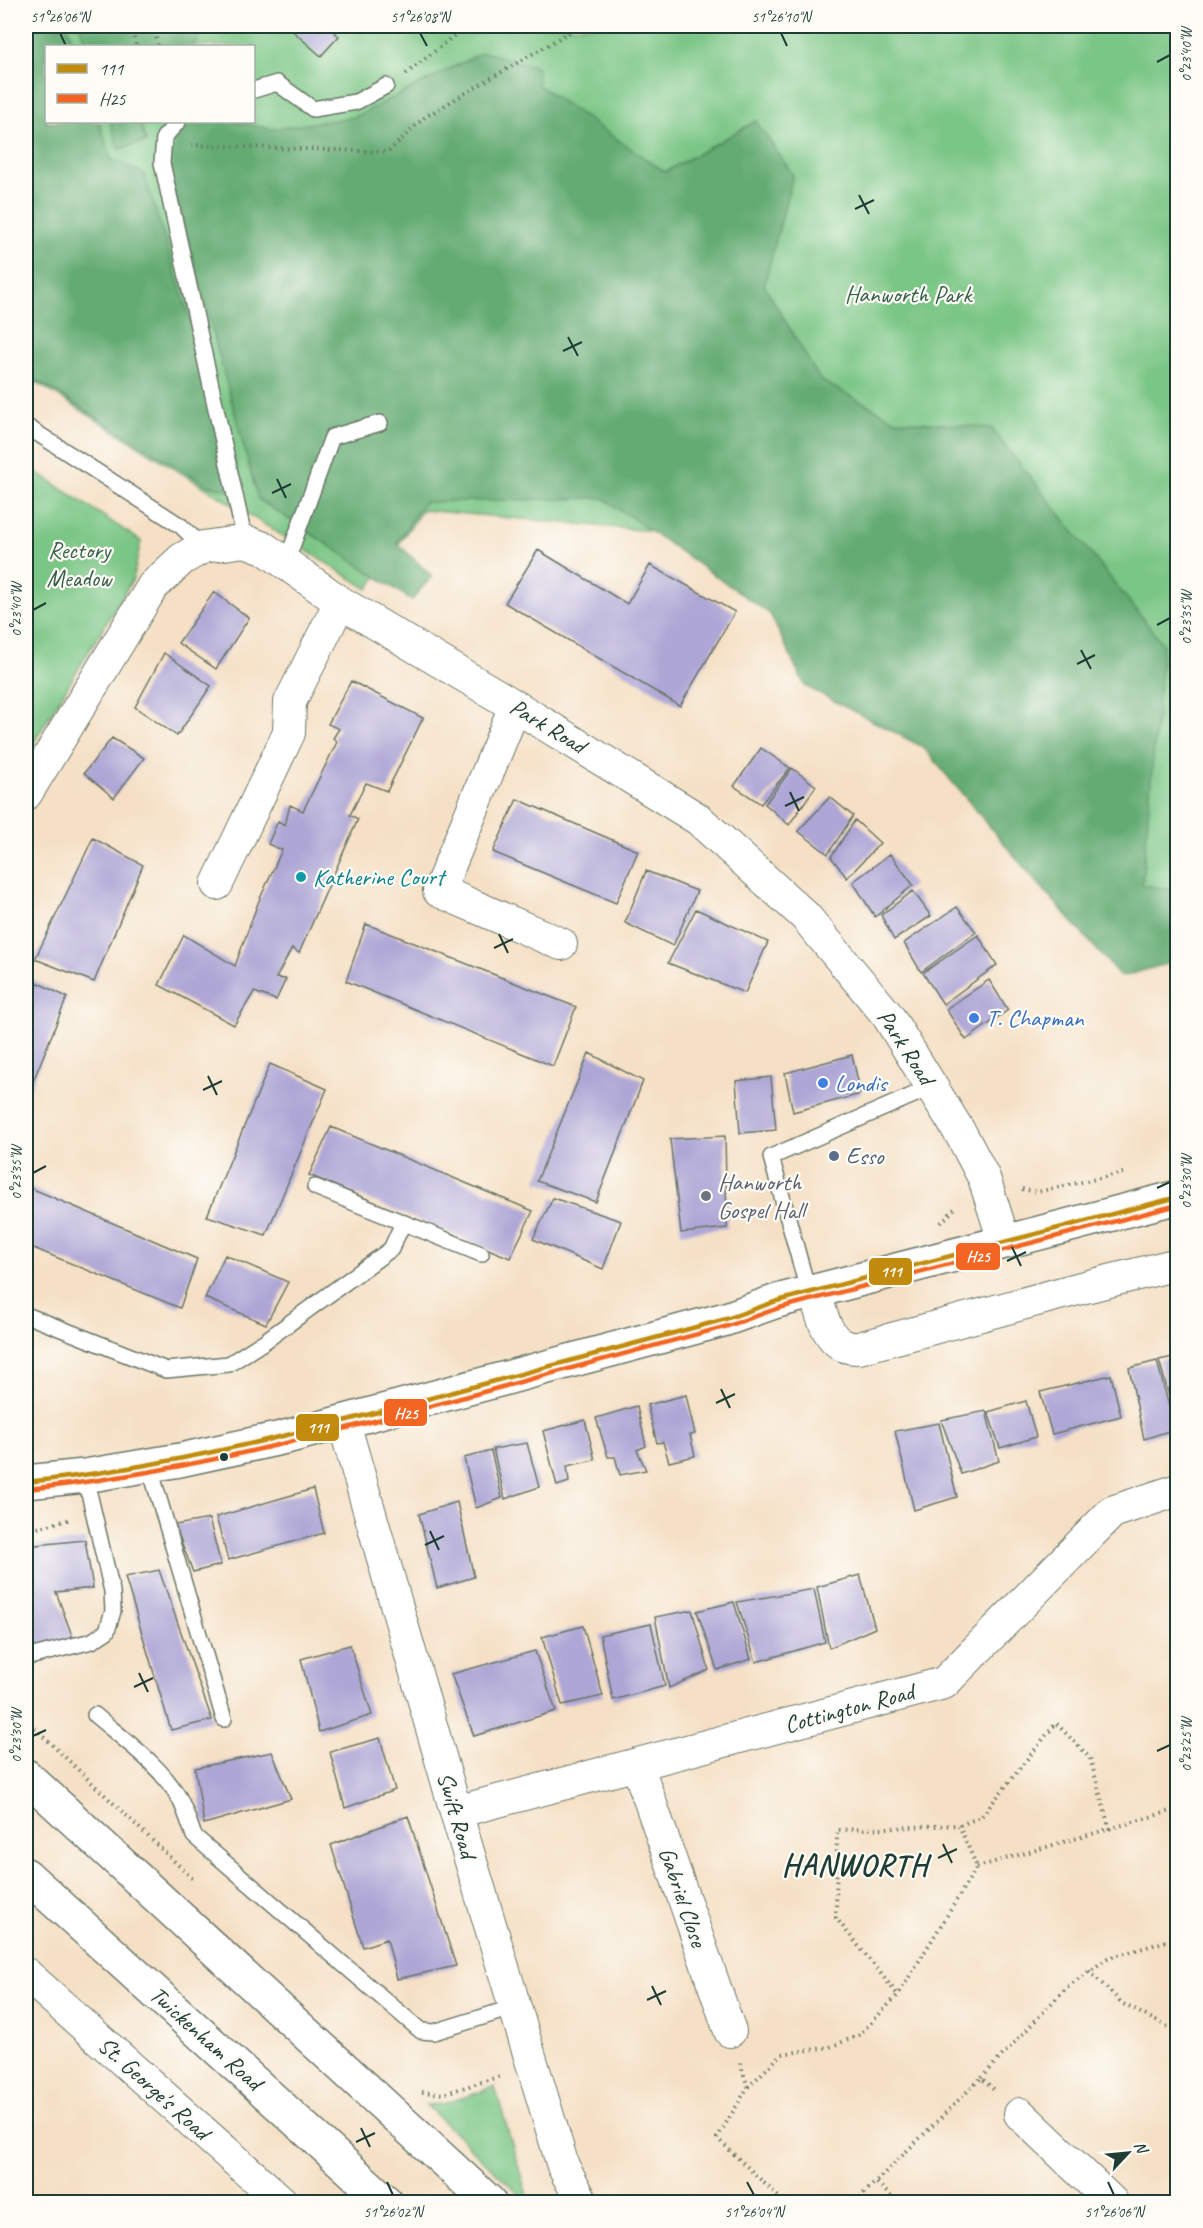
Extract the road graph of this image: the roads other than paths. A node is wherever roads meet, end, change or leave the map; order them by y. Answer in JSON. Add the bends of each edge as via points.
{"nodes":[{"id":1,"x":386,"y":86,"type":"road end"},
{"id":2,"x":255,"y":90,"type":"edge"},
{"id":3,"x":177,"y":123,"type":"edge"},
{"id":4,"x":380,"y":423,"type":"dead end"},
{"id":5,"x":26,"y":426,"type":"edge"},
{"id":6,"x":245,"y":541,"type":"junction"},
{"id":7,"x":203,"y":547,"type":"junction"},
{"id":8,"x":286,"y":563,"type":"junction"},
{"id":9,"x":340,"y":602,"type":"junction"},
{"id":10,"x":515,"y":705,"type":"junction"},
{"id":11,"x":26,"y":794,"type":"edge"},
{"id":12,"x":217,"y":884,"type":"dead end"},
{"id":13,"x":561,"y":944,"type":"dead end"},
{"id":14,"x":932,"y":1086,"type":"junction"},
{"id":15,"x":315,"y":1187,"type":"dead end"},
{"id":16,"x":1178,"y":1197,"type":"edge"},
{"id":17,"x":403,"y":1223,"type":"junction"},
{"id":18,"x":1004,"y":1241,"type":"junction"},
{"id":19,"x":481,"y":1254,"type":"dead end"},
{"id":20,"x":1178,"y":1264,"type":"edge"},
{"id":21,"x":812,"y":1293,"type":"junction"},
{"id":22,"x":26,"y":1315,"type":"edge"},
{"id":23,"x":344,"y":1422,"type":"junction"},
{"id":24,"x":149,"y":1465,"type":"junction"},
{"id":25,"x":85,"y":1476,"type":"junction"},
{"id":26,"x":26,"y":1482,"type":"edge"},
{"id":27,"x":1178,"y":1490,"type":"edge"},
{"id":28,"x":33,"y":1656,"type":"dead end"},
{"id":29,"x":95,"y":1714,"type":"dead end"},
{"id":30,"x":224,"y":1719,"type":"dead end"},
{"id":31,"x":637,"y":1764,"type":"junction"},
{"id":32,"x":26,"y":1776,"type":"edge"},
{"id":33,"x":456,"y":1812,"type":"junction"},
{"id":34,"x":26,"y":1875,"type":"edge"},
{"id":35,"x":26,"y":1974,"type":"edge"},
{"id":36,"x":515,"y":2007,"type":"junction"},
{"id":37,"x":730,"y":2031,"type":"road end"},
{"id":38,"x":1020,"y":2114,"type":"road end"},
{"id":39,"x":282,"y":2202,"type":"edge"},
{"id":40,"x":386,"y":2202,"type":"edge"},
{"id":41,"x":489,"y":2202,"type":"edge"},
{"id":42,"x":582,"y":2202,"type":"edge"},
{"id":43,"x":1112,"y":2202,"type":"edge"}],
"edges":[{"from":1,"to":2,"type":"lane","via":[[356,102],[313,109],[277,83]]},
{"from":3,"to":6,"type":"lane","via":[[164,137],[162,163]]},
{"from":4,"to":8,"type":"lane","via":[[332,437]]},
{"from":5,"to":7,"type":"lane","via":[[181,526]]},
{"from":6,"to":7,"type":"street"},
{"from":6,"to":8,"type":"street","name":"Park Road"},
{"from":7,"to":11,"type":"street","via":[[182,559],[153,586]]},
{"from":8,"to":9,"type":"street","name":"Park Road"},
{"from":9,"to":10,"type":"street","name":"Park Road"},
{"from":9,"to":12,"type":"street","via":[[290,702],[289,733]]},
{"from":10,"to":13,"type":"street","via":[[439,891]]},
{"from":10,"to":14,"type":"street","name":"Park Road","via":[[698,819],[805,916],[888,1016]]},
{"from":14,"to":18,"type":"street","name":"Park Road","via":[[984,1178]]},
{"from":14,"to":21,"type":"lane","via":[[771,1157]]},
{"from":15,"to":17,"type":"lane"},
{"from":16,"to":18,"type":"main road"},
{"from":17,"to":19,"type":"lane"},
{"from":17,"to":22,"type":"lane","via":[[391,1249],[229,1364],[166,1370]]},
{"from":18,"to":21,"type":"main road"},
{"from":20,"to":21,"type":"street","via":[[860,1348],[845,1347],[834,1338]]},
{"from":21,"to":23,"type":"main road"},
{"from":23,"to":24,"type":"main road"},
{"from":23,"to":33,"type":"street","name":"Swift Road"},
{"from":24,"to":25,"type":"main road"},
{"from":24,"to":30,"type":"lane"},
{"from":25,"to":26,"type":"main road"},
{"from":25,"to":28,"type":"lane","via":[[112,1591],[113,1611],[107,1631],[92,1641]]},
{"from":27,"to":31,"type":"street","name":"Cottington Road","via":[[1112,1512],[944,1683]]},
{"from":29,"to":36,"type":"lane","via":[[169,1784],[179,1797],[194,1836],[421,2031],[434,2032]]},
{"from":31,"to":33,"type":"street","name":"Cottington Road"},
{"from":31,"to":37,"type":"street","name":"Gabriel Close"},
{"from":32,"to":41,"type":"main road"},
{"from":33,"to":36,"type":"street","name":"Swift Road"},
{"from":34,"to":40,"type":"main road","name":"Twickenham Road"},
{"from":35,"to":39,"type":"street","name":"St. George's Road"},
{"from":36,"to":42,"type":"street","name":"Swift Road","via":[[563,2166]]},
{"from":38,"to":43,"type":"street"}]}
